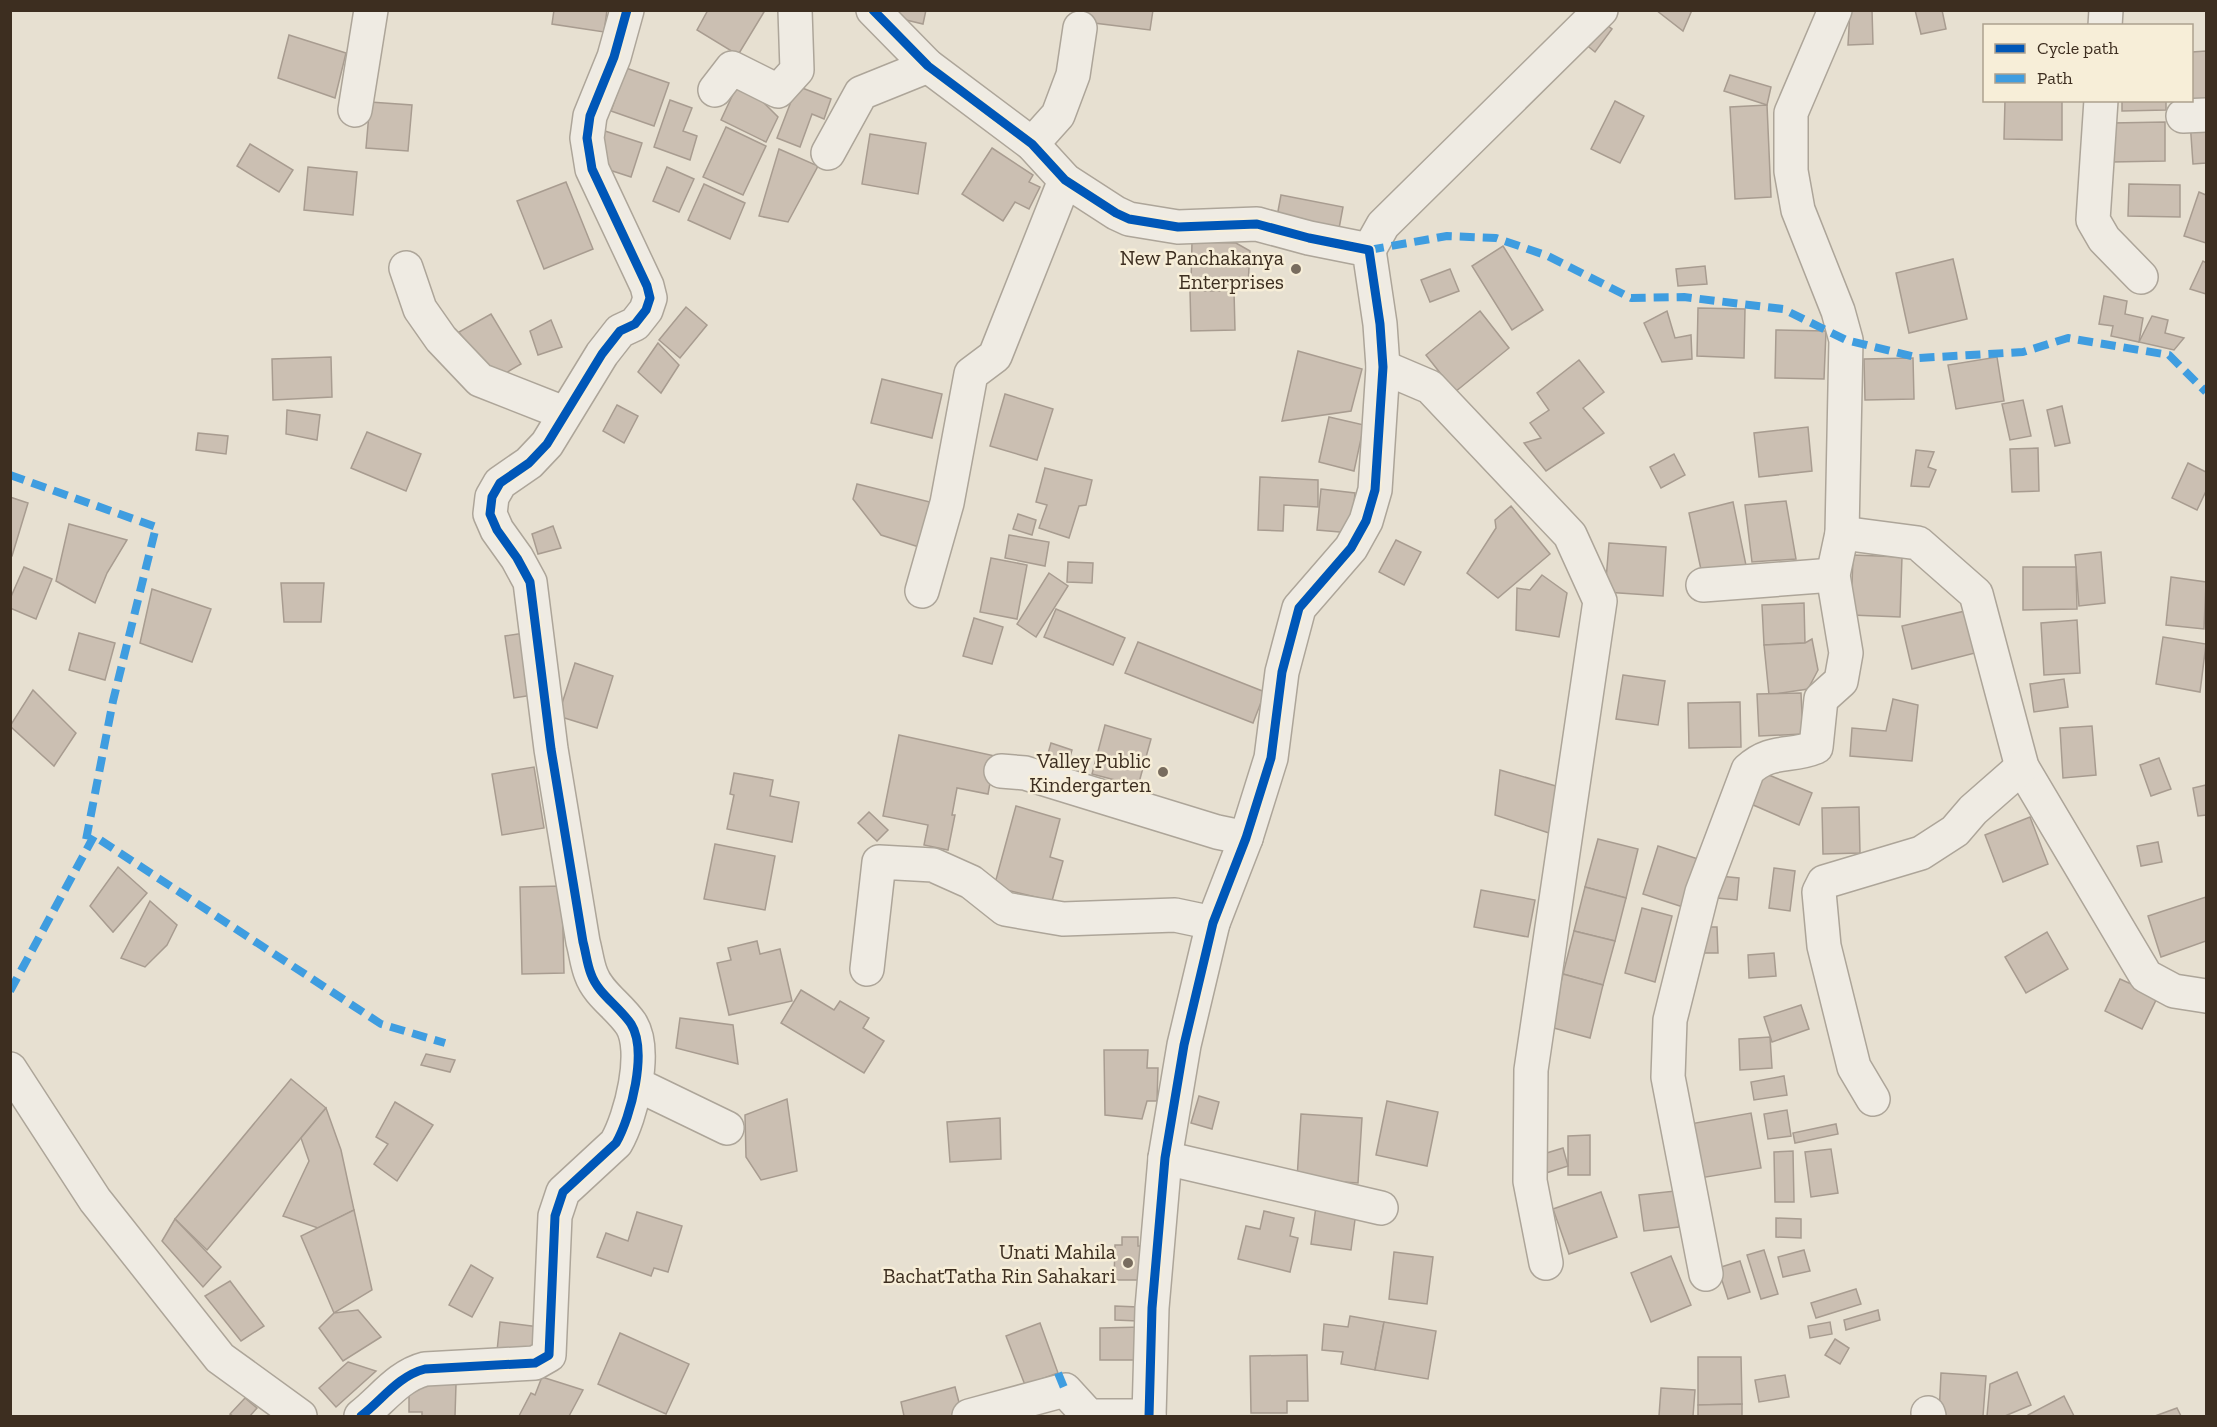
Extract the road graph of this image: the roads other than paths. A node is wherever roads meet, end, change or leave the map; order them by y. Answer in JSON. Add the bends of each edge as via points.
{"nodes":[{"id":1,"x":370,"y":10,"type":"edge"},
{"id":2,"x":627,"y":10,"type":"edge"},
{"id":3,"x":795,"y":10,"type":"edge"},
{"id":4,"x":873,"y":10,"type":"edge"},
{"id":5,"x":1601,"y":10,"type":"edge"},
{"id":6,"x":1835,"y":10,"type":"edge"},
{"id":7,"x":1080,"y":28,"type":"dead end"},
{"id":8,"x":928,"y":66,"type":"junction"},
{"id":9,"x":715,"y":90,"type":"dead end"},
{"id":10,"x":2101,"y":102,"type":"edge"},
{"id":11,"x":354,"y":110,"type":"dead end"},
{"id":12,"x":1032,"y":144,"type":"junction"},
{"id":13,"x":828,"y":153,"type":"dead end"},
{"id":14,"x":1065,"y":180,"type":"junction"},
{"id":15,"x":1369,"y":250,"type":"junction"},
{"id":16,"x":406,"y":268,"type":"dead end"},
{"id":17,"x":2141,"y":276,"type":"dead end"},
{"id":18,"x":1383,"y":367,"type":"junction"},
{"id":19,"x":564,"y":413,"type":"junction"},
{"id":20,"x":1842,"y":532,"type":"junction"},
{"id":21,"x":1833,"y":575,"type":"junction"},
{"id":22,"x":1703,"y":585,"type":"dead end"},
{"id":23,"x":921,"y":591,"type":"dead end"},
{"id":24,"x":2022,"y":767,"type":"junction"},
{"id":25,"x":1001,"y":771,"type":"dead end"},
{"id":26,"x":1246,"y":838,"type":"junction"},
{"id":27,"x":1213,"y":923,"type":"junction"},
{"id":28,"x":867,"y":969,"type":"dead end"},
{"id":29,"x":2206,"y":996,"type":"edge"},
{"id":30,"x":10,"y":1070,"type":"edge"},
{"id":31,"x":636,"y":1084,"type":"junction"},
{"id":32,"x":1873,"y":1099,"type":"dead end"},
{"id":33,"x":727,"y":1128,"type":"dead end"},
{"id":34,"x":1165,"y":1158,"type":"junction"},
{"id":35,"x":1381,"y":1208,"type":"dead end"},
{"id":36,"x":1546,"y":1263,"type":"dead end"},
{"id":37,"x":1706,"y":1274,"type":"dead end"},
{"id":38,"x":300,"y":1416,"type":"edge"},
{"id":39,"x":361,"y":1416,"type":"edge"},
{"id":40,"x":969,"y":1416,"type":"edge"},
{"id":41,"x":1149,"y":1416,"type":"edge"}],
"edges":[{"from":1,"to":11,"type":"street"},
{"from":2,"to":19,"type":"street","via":[[614,57],[590,116],[587,138],[592,169],[650,298],[635,324],[620,331],[602,354]]},
{"from":3,"to":9,"type":"street","via":[[797,70],[778,91],[732,68]]},
{"from":4,"to":8,"type":"street"},
{"from":5,"to":15,"type":"street","via":[[1383,225]]},
{"from":6,"to":20,"type":"street","via":[[1791,112],[1791,171],[1798,210],[1846,340]]},
{"from":7,"to":12,"type":"street","via":[[1072,75],[1058,115]]},
{"from":8,"to":12,"type":"street"},
{"from":8,"to":13,"type":"street","via":[[861,93]]},
{"from":10,"to":17,"type":"street","via":[[2093,220],[2104,238]]},
{"from":12,"to":14,"type":"street"},
{"from":14,"to":15,"type":"street","via":[[1129,219],[1178,226],[1257,224]]},
{"from":14,"to":23,"type":"street","via":[[994,356],[971,374],[947,504]]},
{"from":15,"to":18,"type":"street"},
{"from":16,"to":19,"type":"street","via":[[420,309],[441,339],[480,380]]},
{"from":18,"to":26,"type":"street","via":[[1375,490],[1369,511],[1351,548],[1299,608],[1282,672],[1271,758]]},
{"from":18,"to":36,"type":"street","via":[[1430,387],[1570,535],[1600,601],[1531,1070],[1530,1181]]},
{"from":19,"to":31,"type":"street","via":[[547,444],[529,463],[500,483],[492,497],[490,514],[530,582],[550,749],[583,942],[599,988],[632,1025],[638,1060]]},
{"from":20,"to":21,"type":"street"},
{"from":20,"to":24,"type":"street","via":[[1918,543],[1976,594]]},
{"from":21,"to":22,"type":"street"},
{"from":21,"to":37,"type":"street","via":[[1846,653],[1841,681],[1821,699],[1816,747],[1771,755],[1748,770],[1701,892],[1670,1020],[1668,1077]]},
{"from":24,"to":29,"type":"street","via":[[2146,976],[2174,991]]},
{"from":24,"to":32,"type":"street","via":[[1955,831],[1921,853],[1824,882],[1819,892],[1824,946],[1854,1067]]},
{"from":25,"to":26,"type":"street","via":[[1025,773]]},
{"from":26,"to":27,"type":"street"},
{"from":27,"to":28,"type":"street","via":[[1174,915],[1063,919],[1005,909],[972,882],[933,865],[879,862]]},
{"from":27,"to":34,"type":"street","via":[[1184,1045]]},
{"from":30,"to":38,"type":"street","via":[[95,1200],[220,1358]]},
{"from":31,"to":33,"type":"street"},
{"from":31,"to":39,"type":"street","via":[[622,1133],[563,1192],[555,1215],[549,1355],[535,1363],[414,1372]]},
{"from":34,"to":35,"type":"street"},
{"from":34,"to":41,"type":"street","via":[[1152,1308]]},
{"from":40,"to":41,"type":"street","via":[[1065,1390],[1092,1416]]}]}
